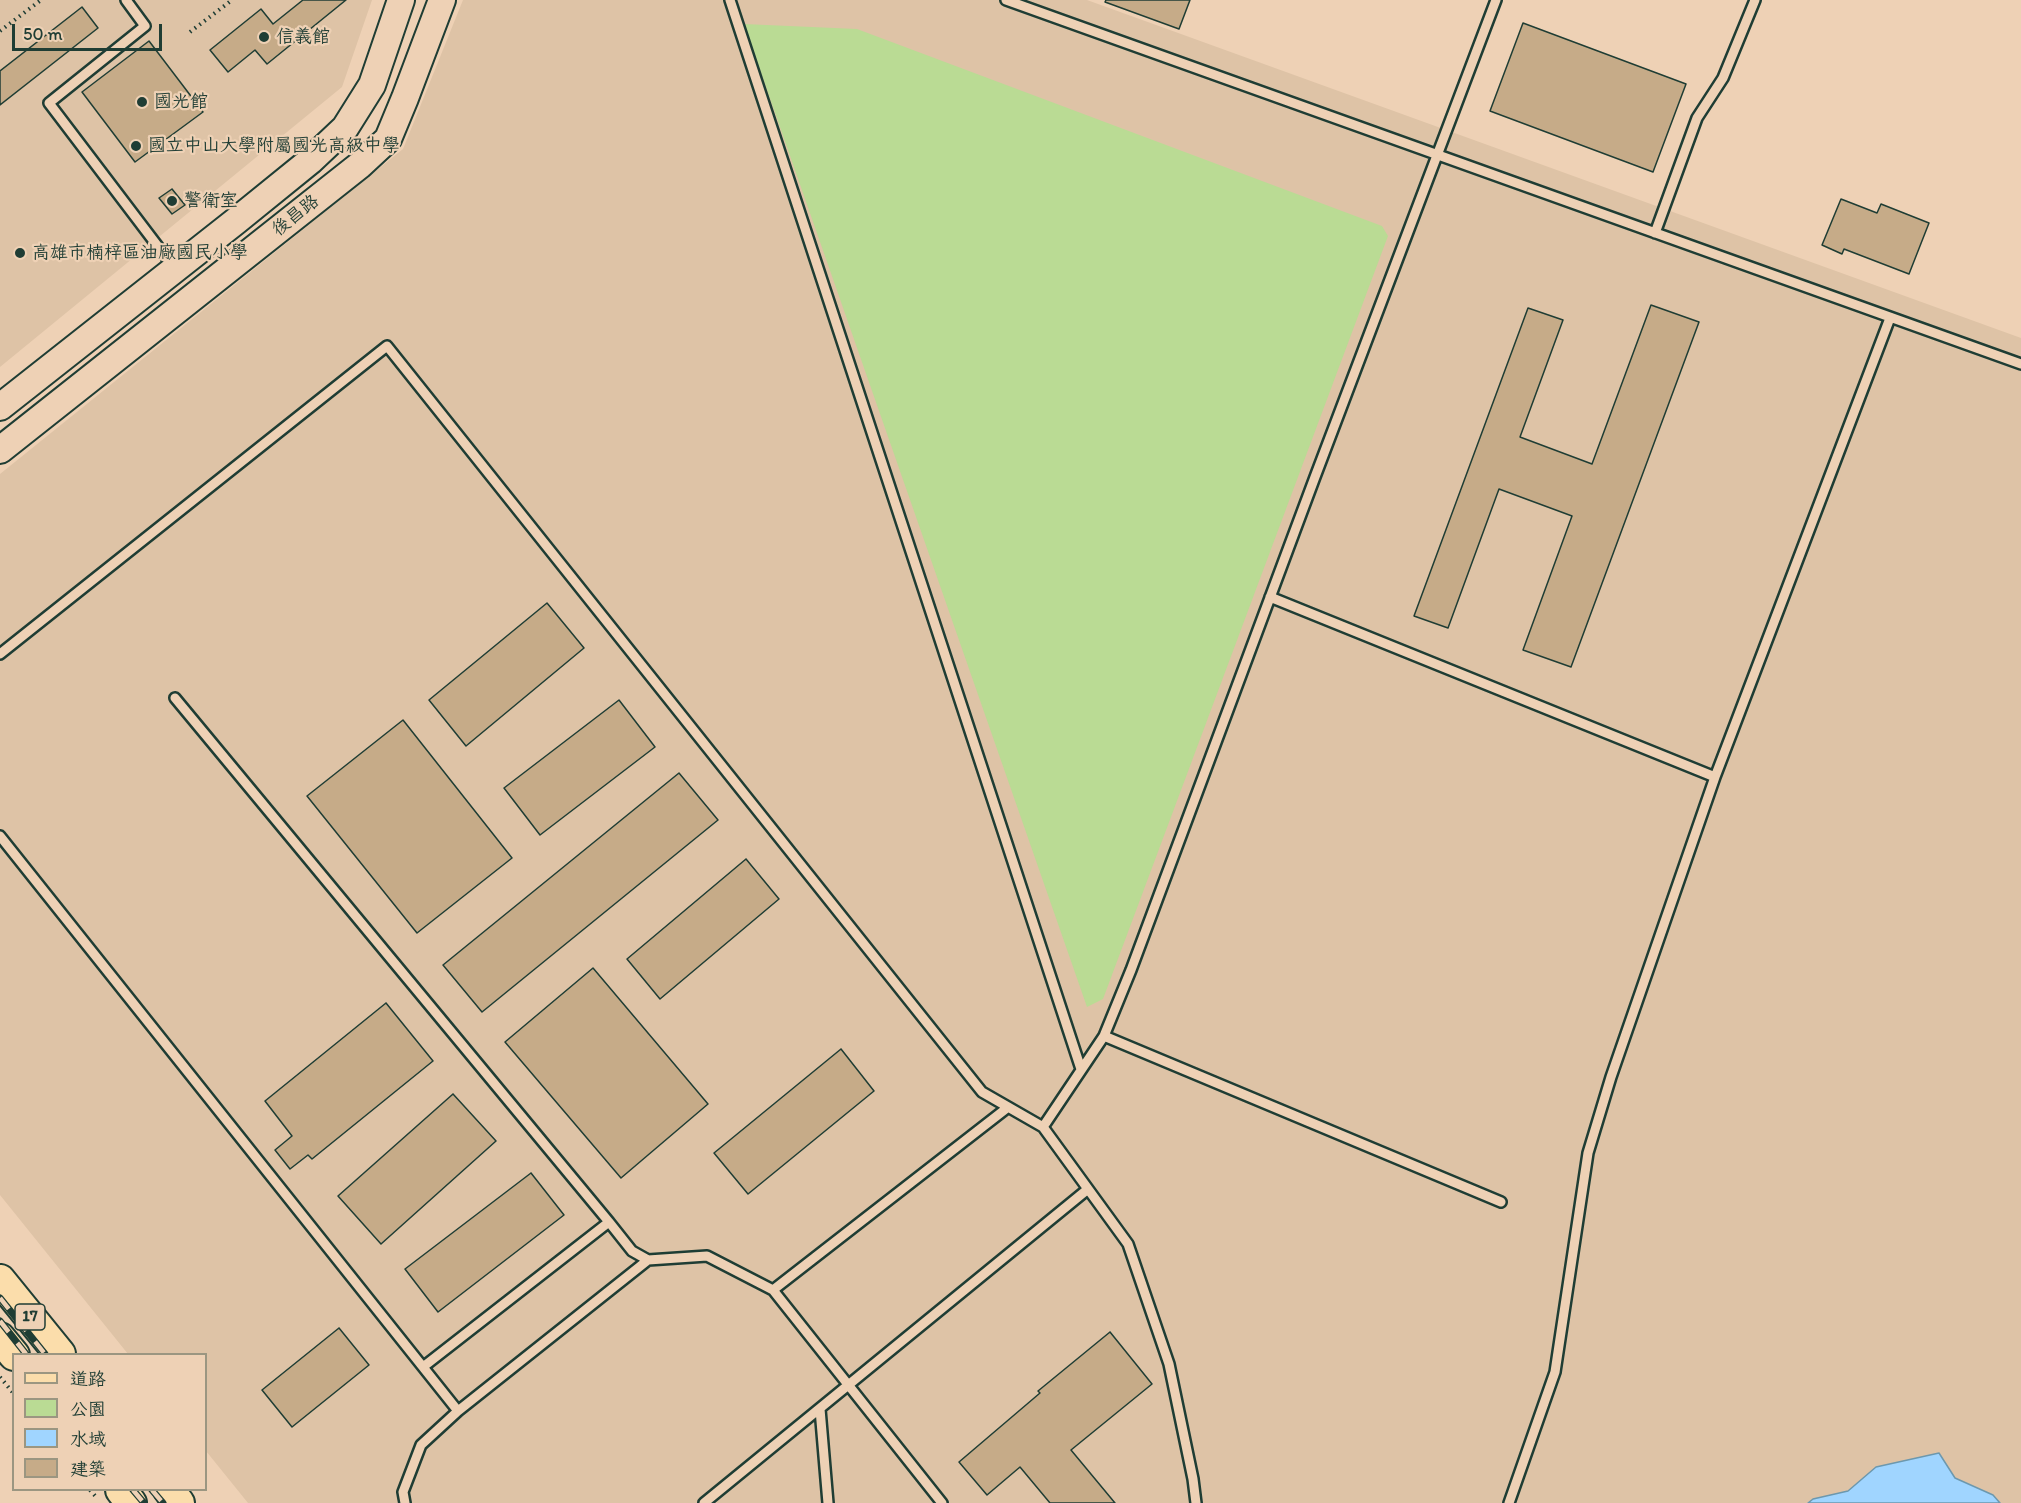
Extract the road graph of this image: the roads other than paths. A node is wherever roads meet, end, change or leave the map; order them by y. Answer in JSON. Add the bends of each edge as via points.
{"nodes":[{"id":1,"x":126,"y":0,"type":"edge"},
{"id":2,"x":401,"y":0,"type":"edge"},
{"id":3,"x":442,"y":0,"type":"edge"},
{"id":4,"x":730,"y":0,"type":"edge"},
{"id":5,"x":1006,"y":0,"type":"edge"},
{"id":6,"x":1496,"y":0,"type":"edge"},
{"id":7,"x":1755,"y":0,"type":"edge"},
{"id":8,"x":1438,"y":155,"type":"junction"},
{"id":9,"x":1655,"y":233,"type":"junction"},
{"id":10,"x":176,"y":269,"type":"junction"},
{"id":11,"x":1890,"y":318,"type":"junction"},
{"id":12,"x":2021,"y":364,"type":"edge"},
{"id":13,"x":0,"y":407,"type":"edge"},
{"id":14,"x":0,"y":450,"type":"edge"},
{"id":15,"x":1270,"y":597,"type":"junction"},
{"id":16,"x":0,"y":654,"type":"edge"},
{"id":17,"x":175,"y":698,"type":"dead end"},
{"id":18,"x":1715,"y":777,"type":"junction"},
{"id":19,"x":0,"y":836,"type":"edge"},
{"id":20,"x":1104,"y":1036,"type":"junction"},
{"id":21,"x":1081,"y":1069,"type":"junction"},
{"id":22,"x":1007,"y":1108,"type":"junction"},
{"id":23,"x":1043,"y":1127,"type":"junction"},
{"id":24,"x":1088,"y":1189,"type":"junction"},
{"id":25,"x":1501,"y":1202,"type":"dead end"},
{"id":26,"x":609,"y":1222,"type":"junction"},
{"id":27,"x":648,"y":1260,"type":"junction"},
{"id":28,"x":0,"y":1280,"type":"edge"},
{"id":29,"x":773,"y":1290,"type":"junction"},
{"id":30,"x":0,"y":1338,"type":"edge"},
{"id":31,"x":12,"y":1353,"type":"edge"},
{"id":32,"x":59,"y":1353,"type":"edge"},
{"id":33,"x":423,"y":1367,"type":"junction"},
{"id":34,"x":848,"y":1386,"type":"junction"},
{"id":35,"x":820,"y":1409,"type":"junction"},
{"id":36,"x":458,"y":1411,"type":"junction"},
{"id":37,"x":122,"y":1491,"type":"edge"},
{"id":38,"x":170,"y":1491,"type":"edge"},
{"id":39,"x":131,"y":1503,"type":"edge"},
{"id":40,"x":179,"y":1503,"type":"edge"},
{"id":41,"x":405,"y":1503,"type":"edge"},
{"id":42,"x":704,"y":1503,"type":"edge"},
{"id":43,"x":828,"y":1503,"type":"edge"},
{"id":44,"x":942,"y":1503,"type":"edge"},
{"id":45,"x":1196,"y":1503,"type":"edge"},
{"id":46,"x":1509,"y":1503,"type":"edge"}],
"edges":[{"from":1,"to":10,"type":"lane","via":[[145,26],[49,103]]},
{"from":2,"to":10,"type":"street","name":"後昌路","via":[[372,85],[345,128]]},
{"from":3,"to":14,"type":"street","name":"後昌路","via":[[388,139]]},
{"from":4,"to":21,"type":"lane"},
{"from":5,"to":8,"type":"lane"},
{"from":6,"to":8,"type":"lane"},
{"from":7,"to":9,"type":"lane","via":[[1723,78],[1697,118]]},
{"from":8,"to":9,"type":"lane"},
{"from":8,"to":15,"type":"lane"},
{"from":9,"to":11,"type":"lane"},
{"from":10,"to":13,"type":"street","name":"後昌路"},
{"from":11,"to":12,"type":"lane"},
{"from":11,"to":18,"type":"lane"},
{"from":15,"to":18,"type":"lane"},
{"from":15,"to":20,"type":"lane"},
{"from":16,"to":22,"type":"lane","via":[[387,346],[982,1092]]},
{"from":17,"to":26,"type":"lane"},
{"from":18,"to":46,"type":"lane","via":[[1588,1153],[1555,1372]]},
{"from":19,"to":33,"type":"lane"},
{"from":20,"to":21,"type":"lane"},
{"from":20,"to":25,"type":"lane"},
{"from":21,"to":23,"type":"lane"},
{"from":22,"to":23,"type":"lane"},
{"from":22,"to":29,"type":"lane"},
{"from":23,"to":24,"type":"lane"},
{"from":24,"to":34,"type":"lane"},
{"from":24,"to":45,"type":"lane","via":[[1128,1244],[1166,1353]]},
{"from":26,"to":27,"type":"lane","via":[[632,1251]]},
{"from":26,"to":33,"type":"lane"},
{"from":27,"to":29,"type":"lane","via":[[707,1256]]},
{"from":27,"to":36,"type":"lane"},
{"from":28,"to":32,"type":"main road","number":"17"},
{"from":29,"to":34,"type":"lane"},
{"from":30,"to":31,"type":"main road","number":"17"},
{"from":33,"to":36,"type":"lane"},
{"from":34,"to":35,"type":"lane"},
{"from":34,"to":44,"type":"lane"},
{"from":35,"to":42,"type":"lane"},
{"from":35,"to":43,"type":"lane"},
{"from":36,"to":41,"type":"lane","via":[[421,1445],[403,1492]]},
{"from":37,"to":39,"type":"main road"},
{"from":38,"to":40,"type":"main road"}]}
